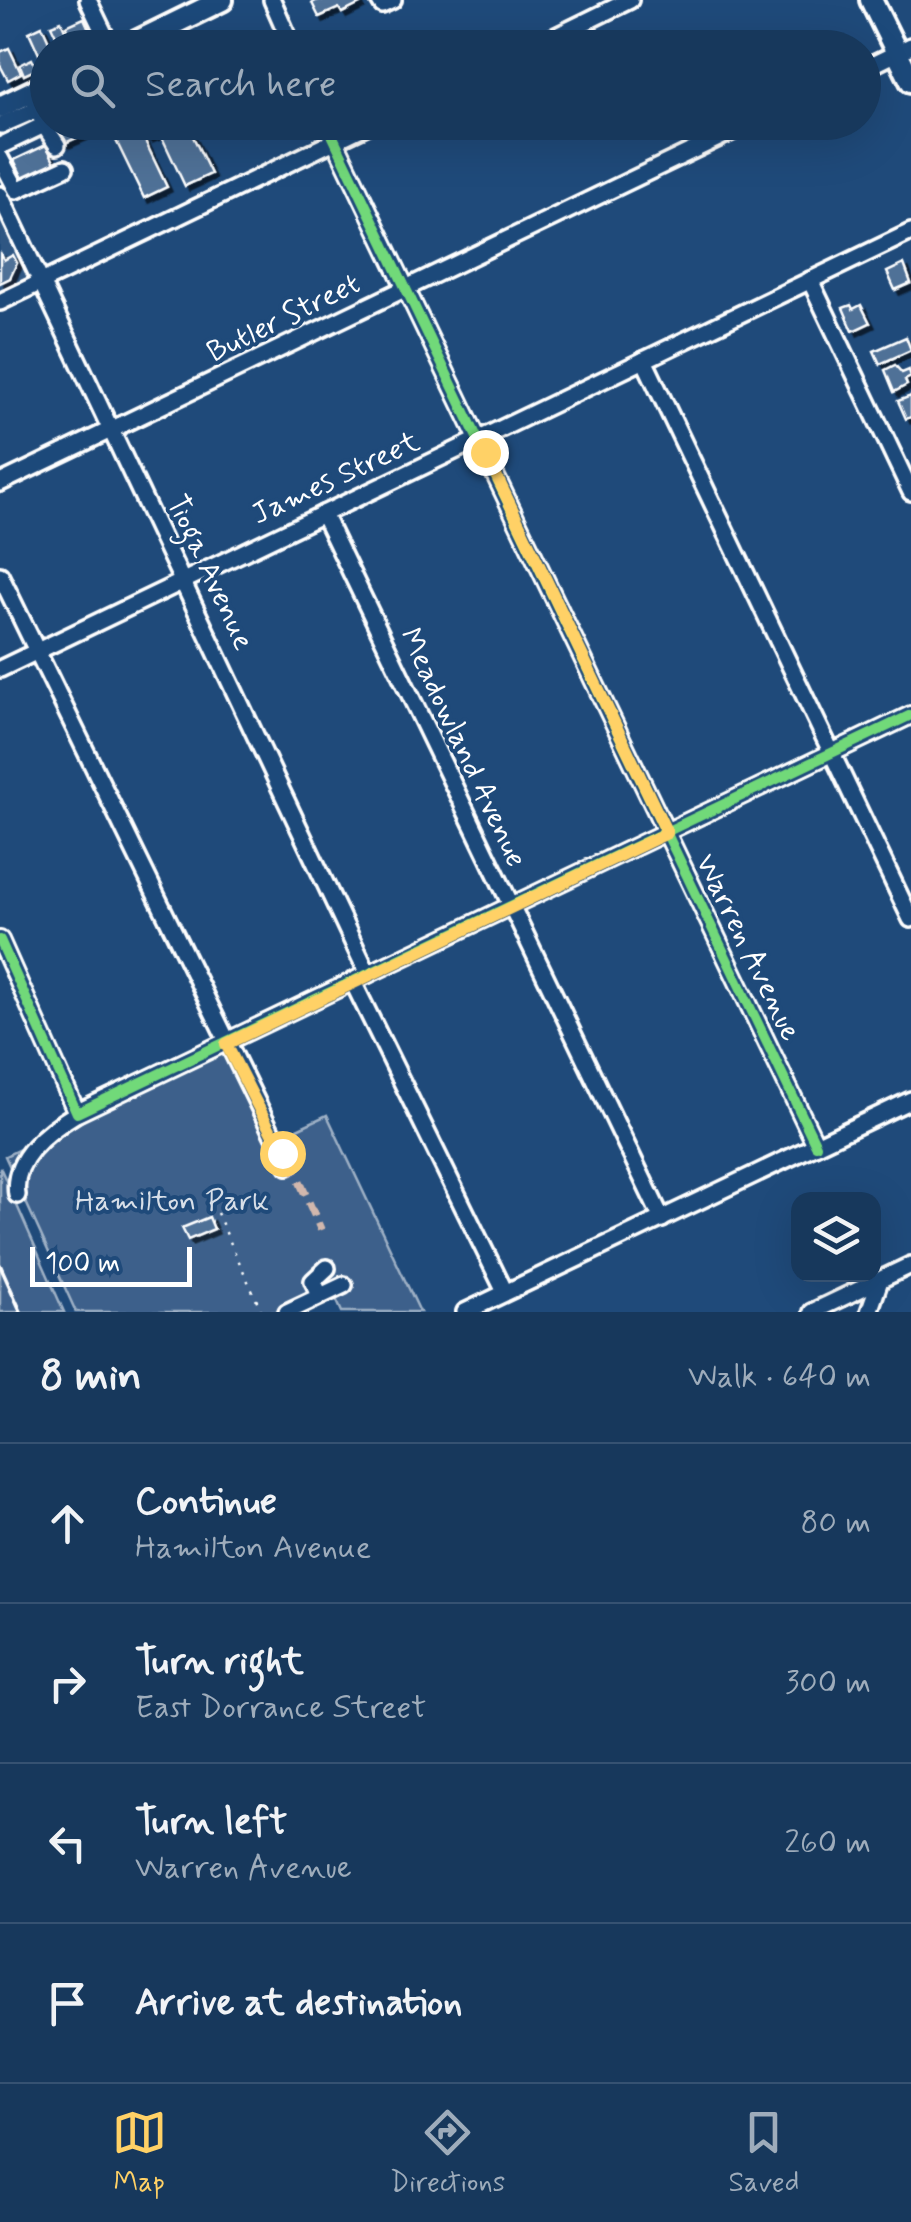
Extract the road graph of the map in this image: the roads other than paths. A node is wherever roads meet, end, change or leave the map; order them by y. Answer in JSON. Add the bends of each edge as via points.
{"nodes":[{"id":1,"x":88,"y":0,"type":"edge"},
{"id":2,"x":222,"y":0,"type":"edge"},
{"id":3,"x":272,"y":0,"type":"edge"},
{"id":4,"x":379,"y":0,"type":"edge"},
{"id":5,"x":393,"y":0,"type":"edge"},
{"id":6,"x":630,"y":0,"type":"edge"},
{"id":7,"x":871,"y":0,"type":"edge"},
{"id":8,"x":102,"y":30,"type":"edge"},
{"id":9,"x":161,"y":30,"type":"edge"},
{"id":10,"x":285,"y":30,"type":"edge"},
{"id":11,"x":569,"y":30,"type":"edge"},
{"id":12,"x":904,"y":49,"type":"edge"},
{"id":13,"x":881,"y":60,"type":"edge"},
{"id":14,"x":911,"y":81,"type":"edge"},
{"id":15,"x":30,"y":99,"type":"edge"},
{"id":16,"x":1,"y":111,"type":"edge"},
{"id":17,"x":30,"y":132,"type":"edge"},
{"id":18,"x":54,"y":140,"type":"edge"},
{"id":19,"x":715,"y":140,"type":"edge"},
{"id":20,"x":334,"y":141,"type":"joint"},
{"id":21,"x":5,"y":144,"type":"edge"},
{"id":22,"x":57,"y":145,"type":"dead end"},
{"id":23,"x":0,"y":158,"type":"edge"},
{"id":24,"x":65,"y":168,"type":"dead end"},
{"id":25,"x":0,"y":195,"type":"edge"},
{"id":26,"x":911,"y":232,"type":"edge"},
{"id":27,"x":810,"y":280,"type":"junction"},
{"id":28,"x":41,"y":282,"type":"junction"},
{"id":29,"x":408,"y":288,"type":"junction"},
{"id":30,"x":0,"y":302,"type":"edge"},
{"id":31,"x":644,"y":360,"type":"junction"},
{"id":32,"x":112,"y":430,"type":"junction"},
{"id":33,"x":479,"y":440,"type":"junction"},
{"id":34,"x":0,"y":483,"type":"edge"},
{"id":35,"x":911,"y":492,"type":"edge"},
{"id":36,"x":323,"y":514,"type":"junction"},
{"id":37,"x":0,"y":576,"type":"edge"},
{"id":38,"x":184,"y":579,"type":"junction"},
{"id":39,"x":36,"y":652,"type":"junction"},
{"id":40,"x":0,"y":670,"type":"edge"},
{"id":41,"x":911,"y":715,"type":"edge"},
{"id":42,"x":832,"y":754,"type":"junction"},
{"id":43,"x":667,"y":833,"type":"junction"},
{"id":44,"x":510,"y":906,"type":"junction"},
{"id":45,"x":911,"y":919,"type":"edge"},
{"id":46,"x":0,"y":940,"type":"edge"},
{"id":47,"x":361,"y":978,"type":"junction"},
{"id":48,"x":226,"y":1044,"type":"junction"},
{"id":49,"x":911,"y":1100,"type":"edge"},
{"id":50,"x":77,"y":1113,"type":"junction"},
{"id":51,"x":816,"y":1145,"type":"junction"},
{"id":52,"x":288,"y":1166,"type":"dead end"},
{"id":53,"x":17,"y":1196,"type":"dead end"},
{"id":54,"x":662,"y":1219,"type":"junction"},
{"id":55,"x":911,"y":1265,"type":"edge"},
{"id":56,"x":327,"y":1268,"type":"dead end"},
{"id":57,"x":881,"y":1280,"type":"edge"},
{"id":58,"x":876,"y":1282,"type":"edge"},
{"id":59,"x":879,"y":1282,"type":"edge"},
{"id":60,"x":344,"y":1285,"type":"dead end"},
{"id":61,"x":320,"y":1296,"type":"junction"},
{"id":62,"x":498,"y":1301,"type":"edge"},
{"id":63,"x":287,"y":1312,"type":"edge"},
{"id":64,"x":465,"y":1312,"type":"edge"},
{"id":65,"x":812,"y":1312,"type":"edge"},
{"id":66,"x":869,"y":1312,"type":"edge"}],
"edges":[{"from":1,"to":8,"type":"street"},
{"from":2,"to":9,"type":"main road"},
{"from":3,"to":10,"type":"street"},
{"from":4,"to":5,"type":"street"},
{"from":6,"to":11,"type":"street"},
{"from":7,"to":12,"type":"main road"},
{"from":12,"to":13,"type":"street"},
{"from":12,"to":14,"type":"main road"},
{"from":15,"to":16,"type":"main road"},
{"from":16,"to":21,"type":"street"},
{"from":17,"to":21,"type":"street"},
{"from":18,"to":22,"type":"street"},
{"from":19,"to":29,"type":"street","name":"Butler Street"},
{"from":20,"to":28,"type":"street"},
{"from":20,"to":29,"type":"street","name":"Warren Avenue"},
{"from":23,"to":24,"type":"street","via":[[16,190]]},
{"from":25,"to":28,"type":"street","name":"Tioga Avenue"},
{"from":26,"to":27,"type":"street","name":"James Street"},
{"from":27,"to":31,"type":"street","name":"James Street"},
{"from":27,"to":35,"type":"street"},
{"from":28,"to":30,"type":"street"},
{"from":28,"to":32,"type":"street","name":"Tioga Avenue"},
{"from":29,"to":32,"type":"street","name":"Butler Street"},
{"from":29,"to":33,"type":"street","name":"Warren Avenue"},
{"from":31,"to":33,"type":"street","name":"James Street"},
{"from":31,"to":42,"type":"street"},
{"from":32,"to":34,"type":"street","name":"Butler Street"},
{"from":32,"to":38,"type":"street","name":"Tioga Avenue"},
{"from":33,"to":36,"type":"street","name":"James Street"},
{"from":33,"to":43,"type":"street","name":"Warren Avenue"},
{"from":36,"to":38,"type":"street","name":"James Street"},
{"from":36,"to":44,"type":"street","name":"Meadowland Avenue"},
{"from":37,"to":39,"type":"street"},
{"from":38,"to":39,"type":"street","name":"James Street"},
{"from":38,"to":47,"type":"street","name":"Tioga Avenue"},
{"from":39,"to":40,"type":"street","name":"James Street"},
{"from":39,"to":48,"type":"street"},
{"from":41,"to":42,"type":"street"},
{"from":42,"to":43,"type":"street"},
{"from":42,"to":45,"type":"street"},
{"from":43,"to":44,"type":"street"},
{"from":43,"to":51,"type":"street","name":"Warren Avenue"},
{"from":44,"to":47,"type":"street"},
{"from":44,"to":54,"type":"street","name":"Meadowland Avenue"},
{"from":46,"to":50,"type":"street"},
{"from":47,"to":48,"type":"street"},
{"from":47,"to":62,"type":"street","name":"Tioga Avenue"},
{"from":48,"to":50,"type":"street"},
{"from":48,"to":52,"type":"street"},
{"from":49,"to":51,"type":"street"},
{"from":50,"to":53,"type":"street","via":[[53,1127],[24,1161]]},
{"from":51,"to":54,"type":"street"},
{"from":54,"to":62,"type":"street"},
{"from":55,"to":57,"type":"street"},
{"from":56,"to":61,"type":"street","via":[[313,1281]]},
{"from":58,"to":65,"type":"street"},
{"from":59,"to":66,"type":"street"},
{"from":60,"to":61,"type":"street"},
{"from":61,"to":63,"type":"street"},
{"from":62,"to":64,"type":"street"}]}
